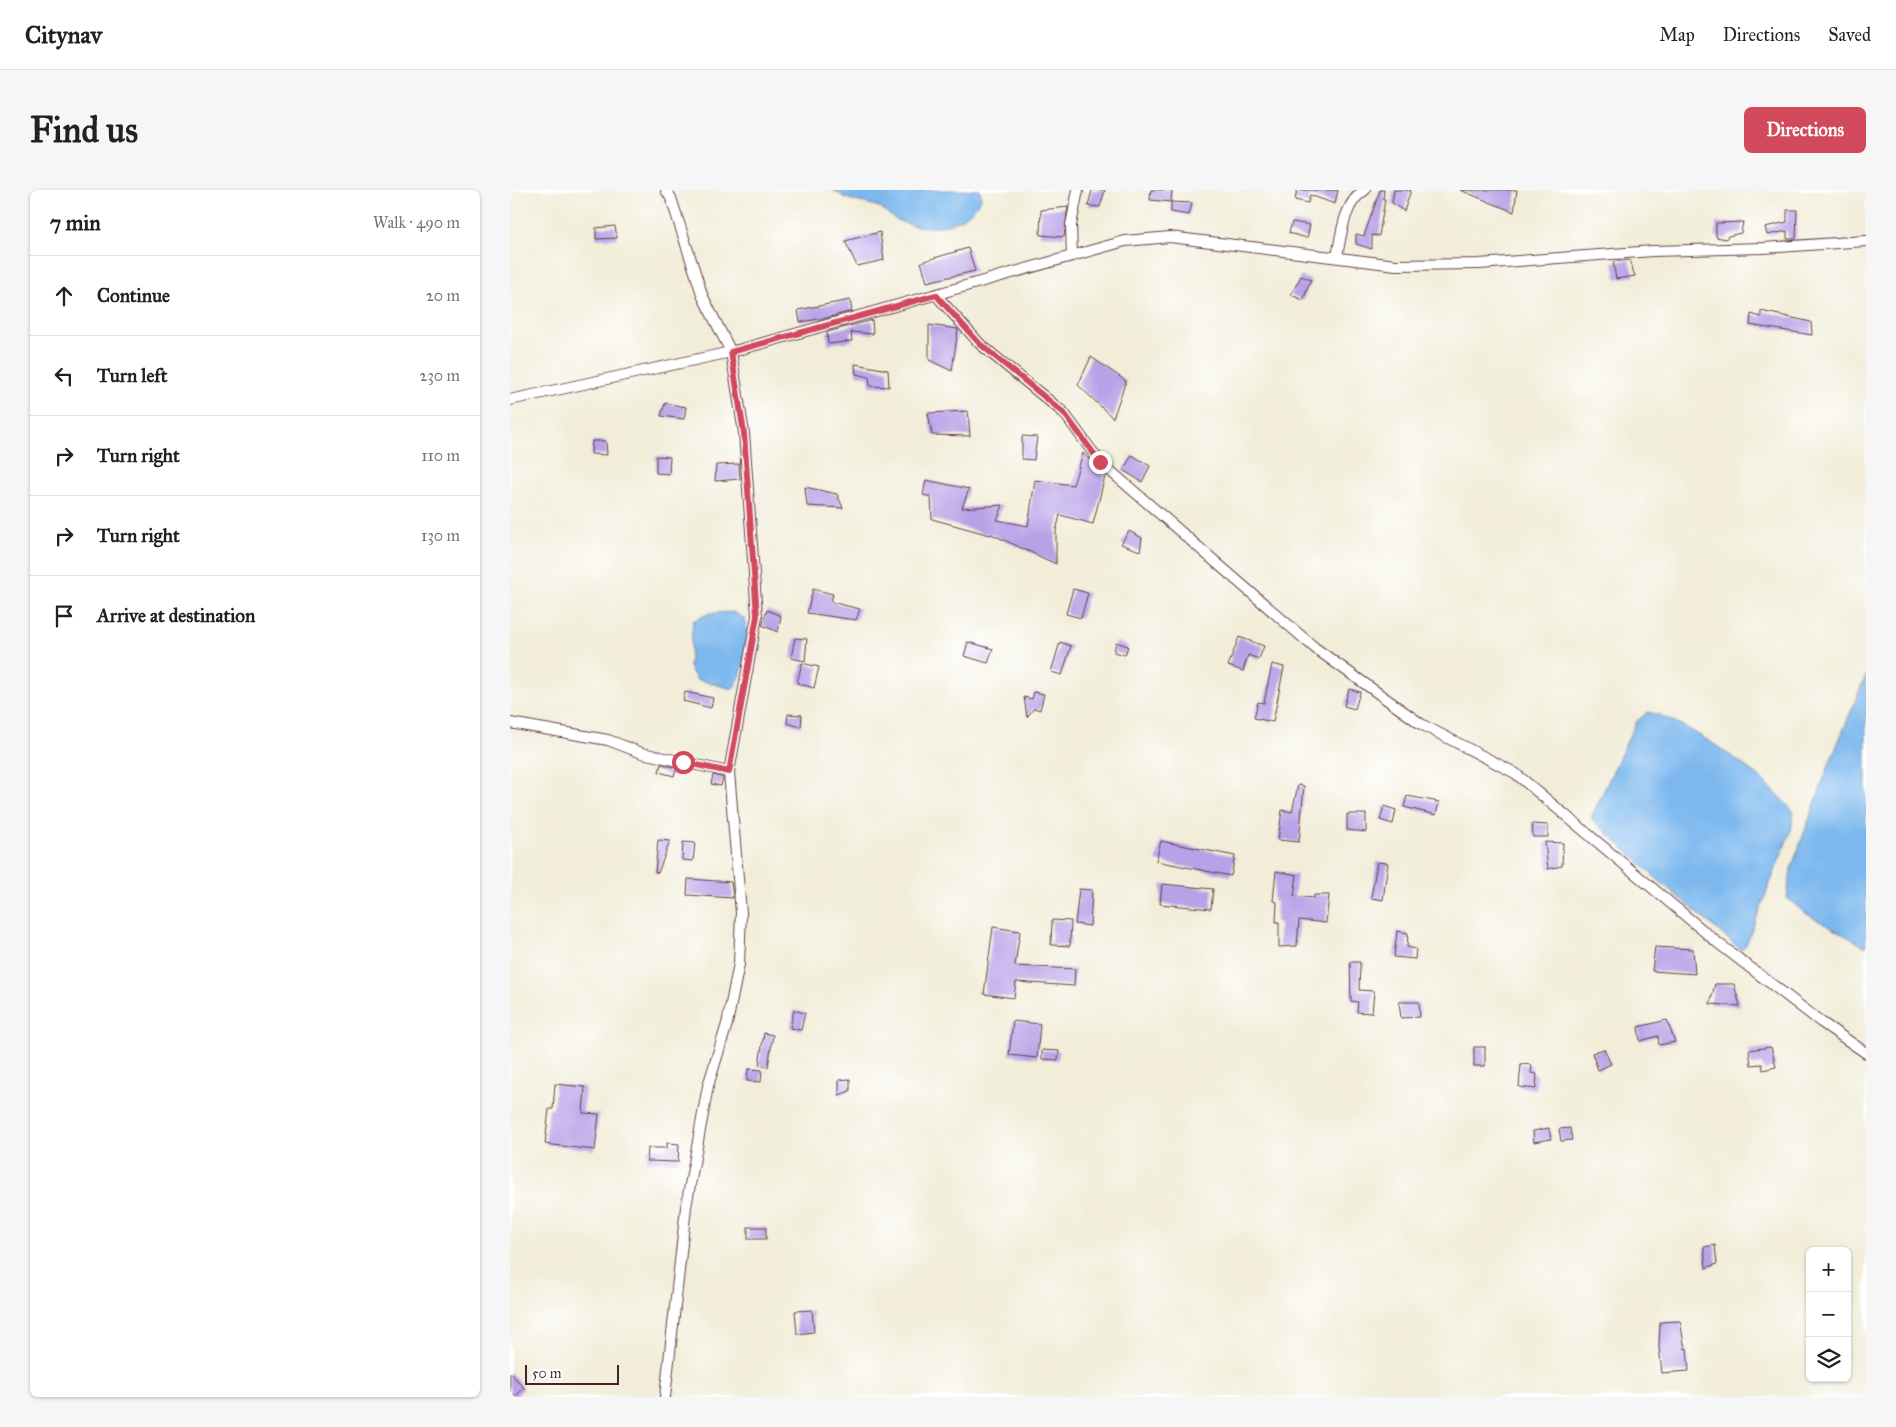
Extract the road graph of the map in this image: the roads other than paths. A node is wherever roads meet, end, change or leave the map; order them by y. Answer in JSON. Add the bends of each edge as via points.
{"nodes":[{"id":1,"x":666,"y":190,"type":"edge"},
{"id":2,"x":1078,"y":190,"type":"edge"},
{"id":3,"x":1365,"y":190,"type":"edge"},
{"id":4,"x":1866,"y":241,"type":"edge"},
{"id":5,"x":1072,"y":256,"type":"junction"},
{"id":6,"x":1337,"y":257,"type":"junction"},
{"id":7,"x":936,"y":295,"type":"junction"},
{"id":8,"x":731,"y":352,"type":"junction"},
{"id":9,"x":510,"y":400,"type":"edge"},
{"id":10,"x":510,"y":723,"type":"edge"},
{"id":11,"x":729,"y":772,"type":"junction"},
{"id":12,"x":1866,"y":1053,"type":"edge"},
{"id":13,"x":665,"y":1397,"type":"edge"}],
"edges":[{"from":1,"to":8,"type":"street","via":[[703,296]]},
{"from":2,"to":5,"type":"street","via":[[1071,225]]},
{"from":3,"to":6,"type":"street","via":[[1355,199],[1344,224]]},
{"from":4,"to":6,"type":"street","via":[[1653,251],[1479,264],[1396,265]]},
{"from":5,"to":6,"type":"street","via":[[1125,241],[1170,237]]},
{"from":5,"to":7,"type":"street"},
{"from":7,"to":8,"type":"street"},
{"from":7,"to":12,"type":"street","via":[[980,344],[1064,413],[1100,462],[1315,648],[1420,724],[1515,773],[1718,943]]},
{"from":8,"to":9,"type":"street"},
{"from":8,"to":11,"type":"street","via":[[744,433],[757,616]]},
{"from":10,"to":11,"type":"street","via":[[608,740],[642,753]]},
{"from":11,"to":13,"type":"street","via":[[741,913],[739,964],[727,1024],[708,1086],[686,1207]]}]}
